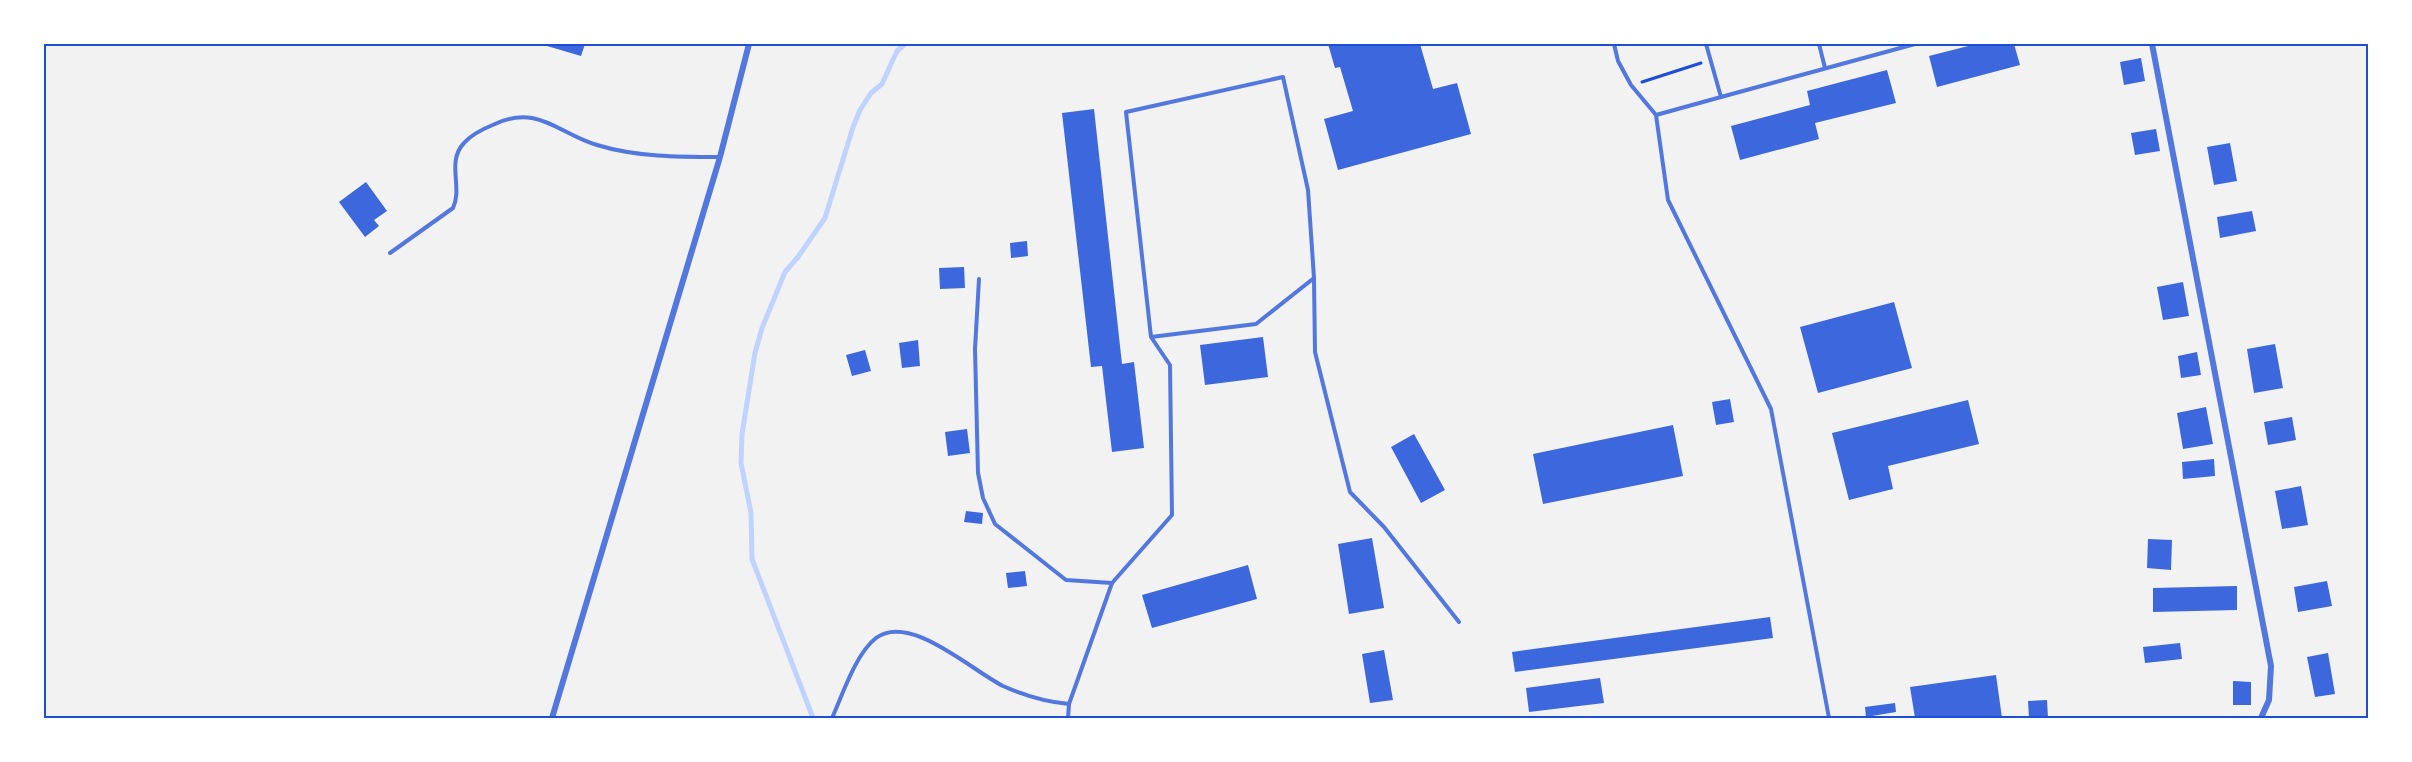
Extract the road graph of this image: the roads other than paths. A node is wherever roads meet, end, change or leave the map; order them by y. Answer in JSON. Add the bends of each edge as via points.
{"nodes":[{"id":1,"x":749,"y":44,"type":"edge"},
{"id":2,"x":1614,"y":44,"type":"edge"},
{"id":3,"x":1706,"y":44,"type":"edge"},
{"id":4,"x":1819,"y":44,"type":"edge"},
{"id":5,"x":1915,"y":44,"type":"edge"},
{"id":6,"x":2152,"y":44,"type":"edge"},
{"id":7,"x":1826,"y":68,"type":"junction"},
{"id":8,"x":1721,"y":97,"type":"junction"},
{"id":9,"x":1656,"y":115,"type":"junction"},
{"id":10,"x":720,"y":157,"type":"junction"},
{"id":11,"x":390,"y":253,"type":"dead end"},
{"id":12,"x":1314,"y":278,"type":"junction"},
{"id":13,"x":979,"y":279,"type":"dead end"},
{"id":14,"x":1152,"y":337,"type":"junction"},
{"id":15,"x":1113,"y":583,"type":"junction"},
{"id":16,"x":1459,"y":622,"type":"dead end"},
{"id":17,"x":1070,"y":704,"type":"junction"},
{"id":18,"x":552,"y":718,"type":"edge"},
{"id":19,"x":832,"y":718,"type":"edge"},
{"id":20,"x":1068,"y":718,"type":"edge"},
{"id":21,"x":1829,"y":718,"type":"edge"},
{"id":22,"x":2260,"y":718,"type":"edge"}],
"edges":[{"from":1,"to":10,"type":"street"},
{"from":2,"to":9,"type":"lane","via":[[1618,61],[1632,85]]},
{"from":3,"to":8,"type":"lane"},
{"from":4,"to":7,"type":"lane"},
{"from":5,"to":7,"type":"lane"},
{"from":6,"to":22,"type":"street","via":[[2271,666],[2269,700]]},
{"from":7,"to":8,"type":"lane"},
{"from":8,"to":9,"type":"lane"},
{"from":9,"to":21,"type":"lane","via":[[1668,200],[1772,409]]},
{"from":10,"to":11,"type":"lane","via":[[674,158],[636,153],[596,145],[535,117],[503,120],[464,143],[455,163],[458,199],[453,208]]},
{"from":10,"to":18,"type":"street"},
{"from":12,"to":14,"type":"lane","via":[[1256,324]]},
{"from":12,"to":14,"type":"lane","via":[[1308,190],[1283,77],[1126,112]]},
{"from":12,"to":16,"type":"lane","via":[[1315,352],[1350,492],[1384,527]]},
{"from":13,"to":15,"type":"lane","via":[[975,349],[978,473],[991,516],[995,524],[1066,580]]},
{"from":14,"to":15,"type":"lane","via":[[1170,365],[1172,515]]},
{"from":15,"to":17,"type":"lane"},
{"from":17,"to":19,"type":"lane","via":[[1048,702],[1005,687],[921,636],[895,631],[876,639],[869,647]]},
{"from":17,"to":20,"type":"lane"}]}
